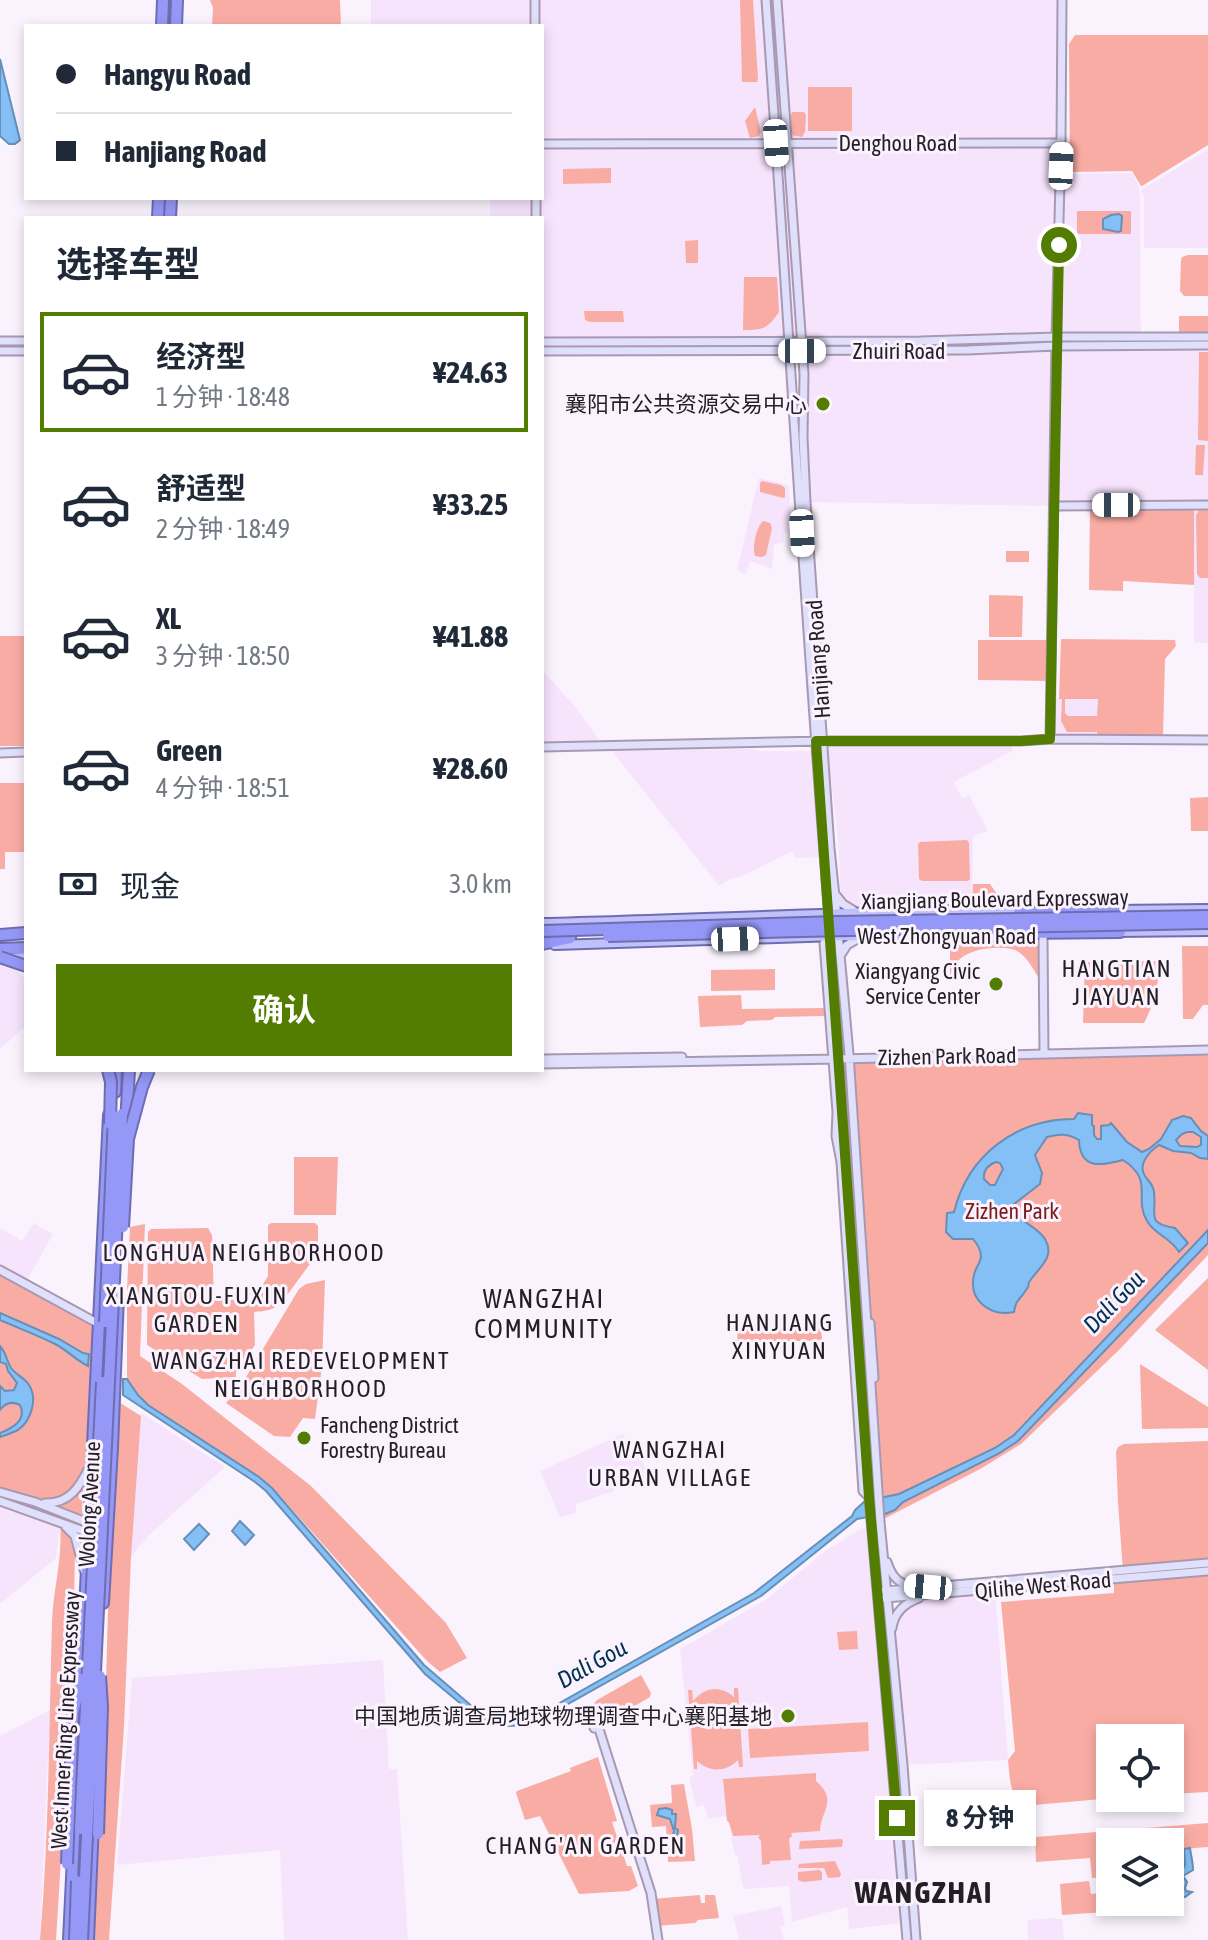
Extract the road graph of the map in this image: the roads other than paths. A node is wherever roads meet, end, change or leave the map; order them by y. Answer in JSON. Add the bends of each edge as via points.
{"nodes":[{"id":1,"x":165,"y":0,"type":"edge"},
{"id":2,"x":180,"y":0,"type":"edge"},
{"id":3,"x":535,"y":0,"type":"edge"},
{"id":4,"x":766,"y":0,"type":"edge"},
{"id":5,"x":777,"y":0,"type":"edge"},
{"id":6,"x":1062,"y":0,"type":"edge"},
{"id":7,"x":164,"y":24,"type":"edge"},
{"id":8,"x":178,"y":24,"type":"edge"},
{"id":9,"x":535,"y":24,"type":"edge"},
{"id":10,"x":776,"y":143,"type":"junction"},
{"id":11,"x":787,"y":143,"type":"junction"},
{"id":12,"x":1061,"y":143,"type":"junction"},
{"id":13,"x":544,"y":144,"type":"edge"},
{"id":14,"x":789,"y":327,"type":"junction"},
{"id":15,"x":801,"y":327,"type":"junction"},
{"id":16,"x":1208,"y":337,"type":"edge"},
{"id":17,"x":0,"y":341,"type":"edge"},
{"id":18,"x":24,"y":341,"type":"edge"},
{"id":19,"x":544,"y":342,"type":"edge"},
{"id":20,"x":1056,"y":342,"type":"junction"},
{"id":21,"x":1208,"y":345,"type":"edge"},
{"id":22,"x":820,"y":346,"type":"junction"},
{"id":23,"x":771,"y":347,"type":"junction"},
{"id":24,"x":790,"y":347,"type":"junction"},
{"id":25,"x":802,"y":347,"type":"junction"},
{"id":26,"x":0,"y":351,"type":"edge"},
{"id":27,"x":24,"y":351,"type":"edge"},
{"id":28,"x":544,"y":351,"type":"edge"},
{"id":29,"x":792,"y":372,"type":"junction"},
{"id":30,"x":804,"y":374,"type":"junction"},
{"id":31,"x":1208,"y":505,"type":"edge"},
{"id":32,"x":1054,"y":506,"type":"junction"},
{"id":33,"x":1050,"y":739,"type":"junction"},
{"id":34,"x":1208,"y":740,"type":"edge"},
{"id":35,"x":820,"y":741,"type":"junction"},
{"id":36,"x":544,"y":747,"type":"edge"},
{"id":37,"x":24,"y":752,"type":"edge"},
{"id":38,"x":0,"y":753,"type":"edge"},
{"id":39,"x":831,"y":894,"type":"junction"},
{"id":40,"x":1208,"y":909,"type":"edge"},
{"id":41,"x":1117,"y":910,"type":"junction"},
{"id":42,"x":862,"y":913,"type":"junction"},
{"id":43,"x":833,"y":915,"type":"junction"},
{"id":44,"x":813,"y":916,"type":"junction"},
{"id":45,"x":1208,"y":916,"type":"edge"},
{"id":46,"x":1208,"y":923,"type":"edge"},
{"id":47,"x":544,"y":927,"type":"edge"},
{"id":48,"x":801,"y":927,"type":"junction"},
{"id":49,"x":544,"y":928,"type":"edge"},
{"id":50,"x":1208,"y":931,"type":"edge"},
{"id":51,"x":24,"y":932,"type":"edge"},
{"id":52,"x":1120,"y":932,"type":"junction"},
{"id":53,"x":0,"y":933,"type":"edge"},
{"id":54,"x":568,"y":934,"type":"junction"},
{"id":55,"x":862,"y":936,"type":"junction"},
{"id":56,"x":1043,"y":936,"type":"junction"},
{"id":57,"x":831,"y":938,"type":"junction"},
{"id":58,"x":544,"y":941,"type":"edge"},
{"id":59,"x":0,"y":942,"type":"edge"},
{"id":60,"x":24,"y":942,"type":"edge"},
{"id":61,"x":544,"y":942,"type":"edge"},
{"id":62,"x":24,"y":948,"type":"edge"},
{"id":63,"x":0,"y":949,"type":"edge"},
{"id":64,"x":836,"y":956,"type":"junction"},
{"id":65,"x":24,"y":957,"type":"edge"},
{"id":66,"x":0,"y":958,"type":"edge"},
{"id":67,"x":24,"y":965,"type":"edge"},
{"id":68,"x":1208,"y":1048,"type":"edge"},
{"id":69,"x":1044,"y":1052,"type":"junction"},
{"id":70,"x":840,"y":1057,"type":"junction"},
{"id":71,"x":544,"y":1061,"type":"edge"},
{"id":72,"x":112,"y":1072,"type":"edge"},
{"id":73,"x":129,"y":1072,"type":"edge"},
{"id":74,"x":129,"y":1072,"type":"edge"},
{"id":75,"x":129,"y":1072,"type":"edge"},
{"id":76,"x":149,"y":1072,"type":"edge"},
{"id":77,"x":128,"y":1139,"type":"junction"},
{"id":78,"x":0,"y":1270,"type":"edge"},
{"id":79,"x":110,"y":1284,"type":"junction"},
{"id":80,"x":99,"y":1324,"type":"junction"},
{"id":81,"x":91,"y":1464,"type":"junction"},
{"id":82,"x":0,"y":1492,"type":"edge"},
{"id":83,"x":0,"y":1501,"type":"edge"},
{"id":84,"x":35,"y":1502,"type":"junction"},
{"id":85,"x":46,"y":1517,"type":"junction"},
{"id":86,"x":876,"y":1522,"type":"junction"},
{"id":87,"x":88,"y":1528,"type":"junction"},
{"id":88,"x":107,"y":1536,"type":"junction"},
{"id":89,"x":883,"y":1552,"type":"junction"},
{"id":90,"x":1208,"y":1563,"type":"edge"},
{"id":91,"x":1208,"y":1571,"type":"edge"},
{"id":92,"x":85,"y":1576,"type":"junction"},
{"id":93,"x":928,"y":1591,"type":"junction"},
{"id":94,"x":882,"y":1595,"type":"junction"},
{"id":95,"x":98,"y":1628,"type":"junction"},
{"id":96,"x":891,"y":1638,"type":"junction"},
{"id":97,"x":87,"y":1658,"type":"junction"},
{"id":98,"x":91,"y":1891,"type":"junction"},
{"id":99,"x":70,"y":1908,"type":"junction"},
{"id":100,"x":72,"y":1940,"type":"edge"},
{"id":101,"x":85,"y":1940,"type":"edge"},
{"id":102,"x":656,"y":1940,"type":"edge"},
{"id":103,"x":907,"y":1940,"type":"edge"},
{"id":104,"x":916,"y":1940,"type":"edge"}],
"edges":[{"from":1,"to":7,"type":"highway"},
{"from":2,"to":8,"type":"highway"},
{"from":3,"to":9,"type":"main road"},
{"from":4,"to":10,"type":"main road","name":"Hanjiang Road"},
{"from":5,"to":11,"type":"main road","name":"Hanjiang Road"},
{"from":6,"to":12,"type":"main road"},
{"from":10,"to":11,"type":"main road","name":"Denghou Road"},
{"from":10,"to":13,"type":"main road","name":"Denghou Road"},
{"from":10,"to":14,"type":"main road","name":"Hanjiang Road"},
{"from":11,"to":12,"type":"main road","name":"Denghou Road"},
{"from":11,"to":15,"type":"main road","name":"Hanjiang Road"},
{"from":12,"to":20,"type":"main road"},
{"from":14,"to":23,"type":"main road"},
{"from":14,"to":24,"type":"main road","name":"Hanjiang Road"},
{"from":15,"to":22,"type":"main road"},
{"from":15,"to":25,"type":"main road","name":"Hanjiang Road"},
{"from":16,"to":20,"type":"main road","name":"Zhuiri Road"},
{"from":17,"to":18,"type":"main road"},
{"from":19,"to":23,"type":"main road","name":"Zhuiri Road"},
{"from":20,"to":21,"type":"main road","name":"Zhuiri Road"},
{"from":20,"to":22,"type":"main road","name":"Zhuiri Road"},
{"from":20,"to":32,"type":"main road"},
{"from":22,"to":25,"type":"main road","name":"Zhuiri Road"},
{"from":22,"to":30,"type":"main road"},
{"from":23,"to":24,"type":"main road","name":"Zhuiri Road"},
{"from":23,"to":28,"type":"main road","name":"Zhuiri Road"},
{"from":23,"to":29,"type":"main road"},
{"from":24,"to":25,"type":"main road","name":"Zhuiri Road"},
{"from":24,"to":29,"type":"main road","name":"Hanjiang Road"},
{"from":25,"to":30,"type":"main road","name":"Hanjiang Road"},
{"from":26,"to":27,"type":"main road"},
{"from":29,"to":35,"type":"main road","name":"Hanjiang Road"},
{"from":30,"to":35,"type":"main road","name":"Hanjiang Road","via":[[803,450]]},
{"from":31,"to":32,"type":"main road"},
{"from":32,"to":33,"type":"main road"},
{"from":33,"to":34,"type":"main road"},
{"from":33,"to":35,"type":"main road"},
{"from":35,"to":36,"type":"main road"},
{"from":35,"to":39,"type":"main road","name":"Hanjiang Road"},
{"from":37,"to":38,"type":"main road"},
{"from":39,"to":42,"type":"main road"},
{"from":39,"to":43,"type":"main road","name":"Hanjiang Road"},
{"from":39,"to":44,"type":"main road","via":[[825,908]]},
{"from":40,"to":41,"type":"main road","name":"West Zhongyuan Road"},
{"from":41,"to":42,"type":"main road","name":"West Zhongyuan Road"},
{"from":41,"to":48,"type":"highway","bridge":true,"via":[[881,916],[817,920]]},
{"from":42,"to":43,"type":"main road","name":"West Zhongyuan Road"},
{"from":43,"to":44,"type":"main road","name":"West Zhongyuan Road"},
{"from":43,"to":57,"type":"main road","name":"Hanjiang Road"},
{"from":44,"to":47,"type":"main road","name":"West Zhongyuan Road"},
{"from":45,"to":48,"type":"highway","name":"Xiangjiang Boulevard Expressway","bridge":true},
{"from":46,"to":48,"type":"highway","name":"Xiangjiang Boulevard Expressway","bridge":true},
{"from":48,"to":52,"type":"highway","bridge":true,"via":[[817,934]]},
{"from":48,"to":54,"type":"highway","name":"Xiangjiang Boulevard Expressway","bridge":true},
{"from":49,"to":54,"type":"highway","name":"Xiangjiang Boulevard Expressway","bridge":true},
{"from":50,"to":52,"type":"main road","name":"West Zhongyuan Road"},
{"from":51,"to":53,"type":"highway"},
{"from":52,"to":56,"type":"main road","name":"West Zhongyuan Road"},
{"from":54,"to":58,"type":"highway","name":"Xiangjiang Boulevard Expressway"},
{"from":55,"to":56,"type":"main road","name":"West Zhongyuan Road"},
{"from":55,"to":57,"type":"main road","name":"West Zhongyuan Road"},
{"from":55,"to":64,"type":"main road"},
{"from":56,"to":69,"type":"main road"},
{"from":57,"to":61,"type":"main road","name":"West Zhongyuan Road"},
{"from":57,"to":64,"type":"main road","name":"Hanjiang Road"},
{"from":57,"to":70,"type":"main road"},
{"from":59,"to":60,"type":"highway"},
{"from":62,"to":63,"type":"highway"},
{"from":64,"to":70,"type":"main road","name":"Hanjiang Road"},
{"from":65,"to":66,"type":"main road"},
{"from":66,"to":67,"type":"highway","bridge":true},
{"from":68,"to":69,"type":"main road","name":"Zizhen Park Road"},
{"from":69,"to":70,"type":"main road","name":"Zizhen Park Road"},
{"from":70,"to":71,"type":"main road","name":"Zizhen Park Road"},
{"from":70,"to":86,"type":"main road","name":"Hanjiang Road","via":[[857,1196],[879,1493]]},
{"from":70,"to":86,"type":"main road","name":"Hanjiang Road","via":[[867,1495]]},
{"from":72,"to":79,"type":"highway","bridge":true,"via":[[104,1236]]},
{"from":72,"to":80,"type":"highway","name":"Wolong Avenue"},
{"from":73,"to":77,"type":"highway","bridge":true},
{"from":74,"to":79,"type":"highway","name":"West Inner Ring Line Expressway","bridge":true},
{"from":75,"to":88,"type":"highway","name":"Wolong Avenue","bridge":true},
{"from":76,"to":77,"type":"highway","bridge":true},
{"from":77,"to":79,"type":"highway","bridge":true,"via":[[123,1239]]},
{"from":78,"to":80,"type":"main road"},
{"from":79,"to":95,"type":"highway","name":"West Inner Ring Line Expressway","bridge":true},
{"from":79,"to":97,"type":"highway","name":"West Inner Ring Line Expressway","bridge":true},
{"from":80,"to":81,"type":"highway","name":"Wolong Avenue"},
{"from":81,"to":84,"type":"main road","via":[[67,1498]]},
{"from":81,"to":87,"type":"highway","name":"Wolong Avenue"},
{"from":82,"to":84,"type":"main road"},
{"from":83,"to":85,"type":"main road"},
{"from":84,"to":87,"type":"main road"},
{"from":85,"to":87,"type":"main road"},
{"from":85,"to":92,"type":"main road","via":[[75,1536]]},
{"from":86,"to":89,"type":"main road","name":"Hanjiang Road"},
{"from":86,"to":94,"type":"main road","name":"Hanjiang Road"},
{"from":87,"to":88,"type":"main road"},
{"from":87,"to":92,"type":"highway","name":"Wolong Avenue"},
{"from":88,"to":98,"type":"highway","name":"Wolong Avenue"},
{"from":89,"to":93,"type":"main road","via":[[894,1578]]},
{"from":89,"to":94,"type":"main road","name":"Hanjiang Road"},
{"from":90,"to":93,"type":"main road","name":"Qilihe West Road"},
{"from":91,"to":93,"type":"main road","name":"Qilihe West Road"},
{"from":92,"to":99,"type":"highway","name":"Wolong Avenue"},
{"from":93,"to":94,"type":"main road","name":"Qilihe West Road"},
{"from":93,"to":96,"type":"main road","via":[[900,1610]]},
{"from":94,"to":96,"type":"main road","name":"Hanjiang Road"},
{"from":94,"to":103,"type":"main road","name":"Hanjiang Road"},
{"from":95,"to":98,"type":"highway","bridge":true,"via":[[102,1707]]},
{"from":95,"to":101,"type":"highway","name":"West Inner Ring Line Expressway","bridge":true},
{"from":96,"to":104,"type":"main road","name":"Hanjiang Road"},
{"from":97,"to":99,"type":"highway","bridge":true,"via":[[73,1713]]},
{"from":97,"to":100,"type":"highway","name":"West Inner Ring Line Expressway","bridge":true},
{"from":98,"to":101,"type":"highway","name":"Wolong Avenue"},
{"from":99,"to":100,"type":"highway","name":"Wolong Avenue"},
{"from":102,"to":102,"type":"main road","via":[[651,1893],[598,1726],[594,1728],[647,1894]]}]}
